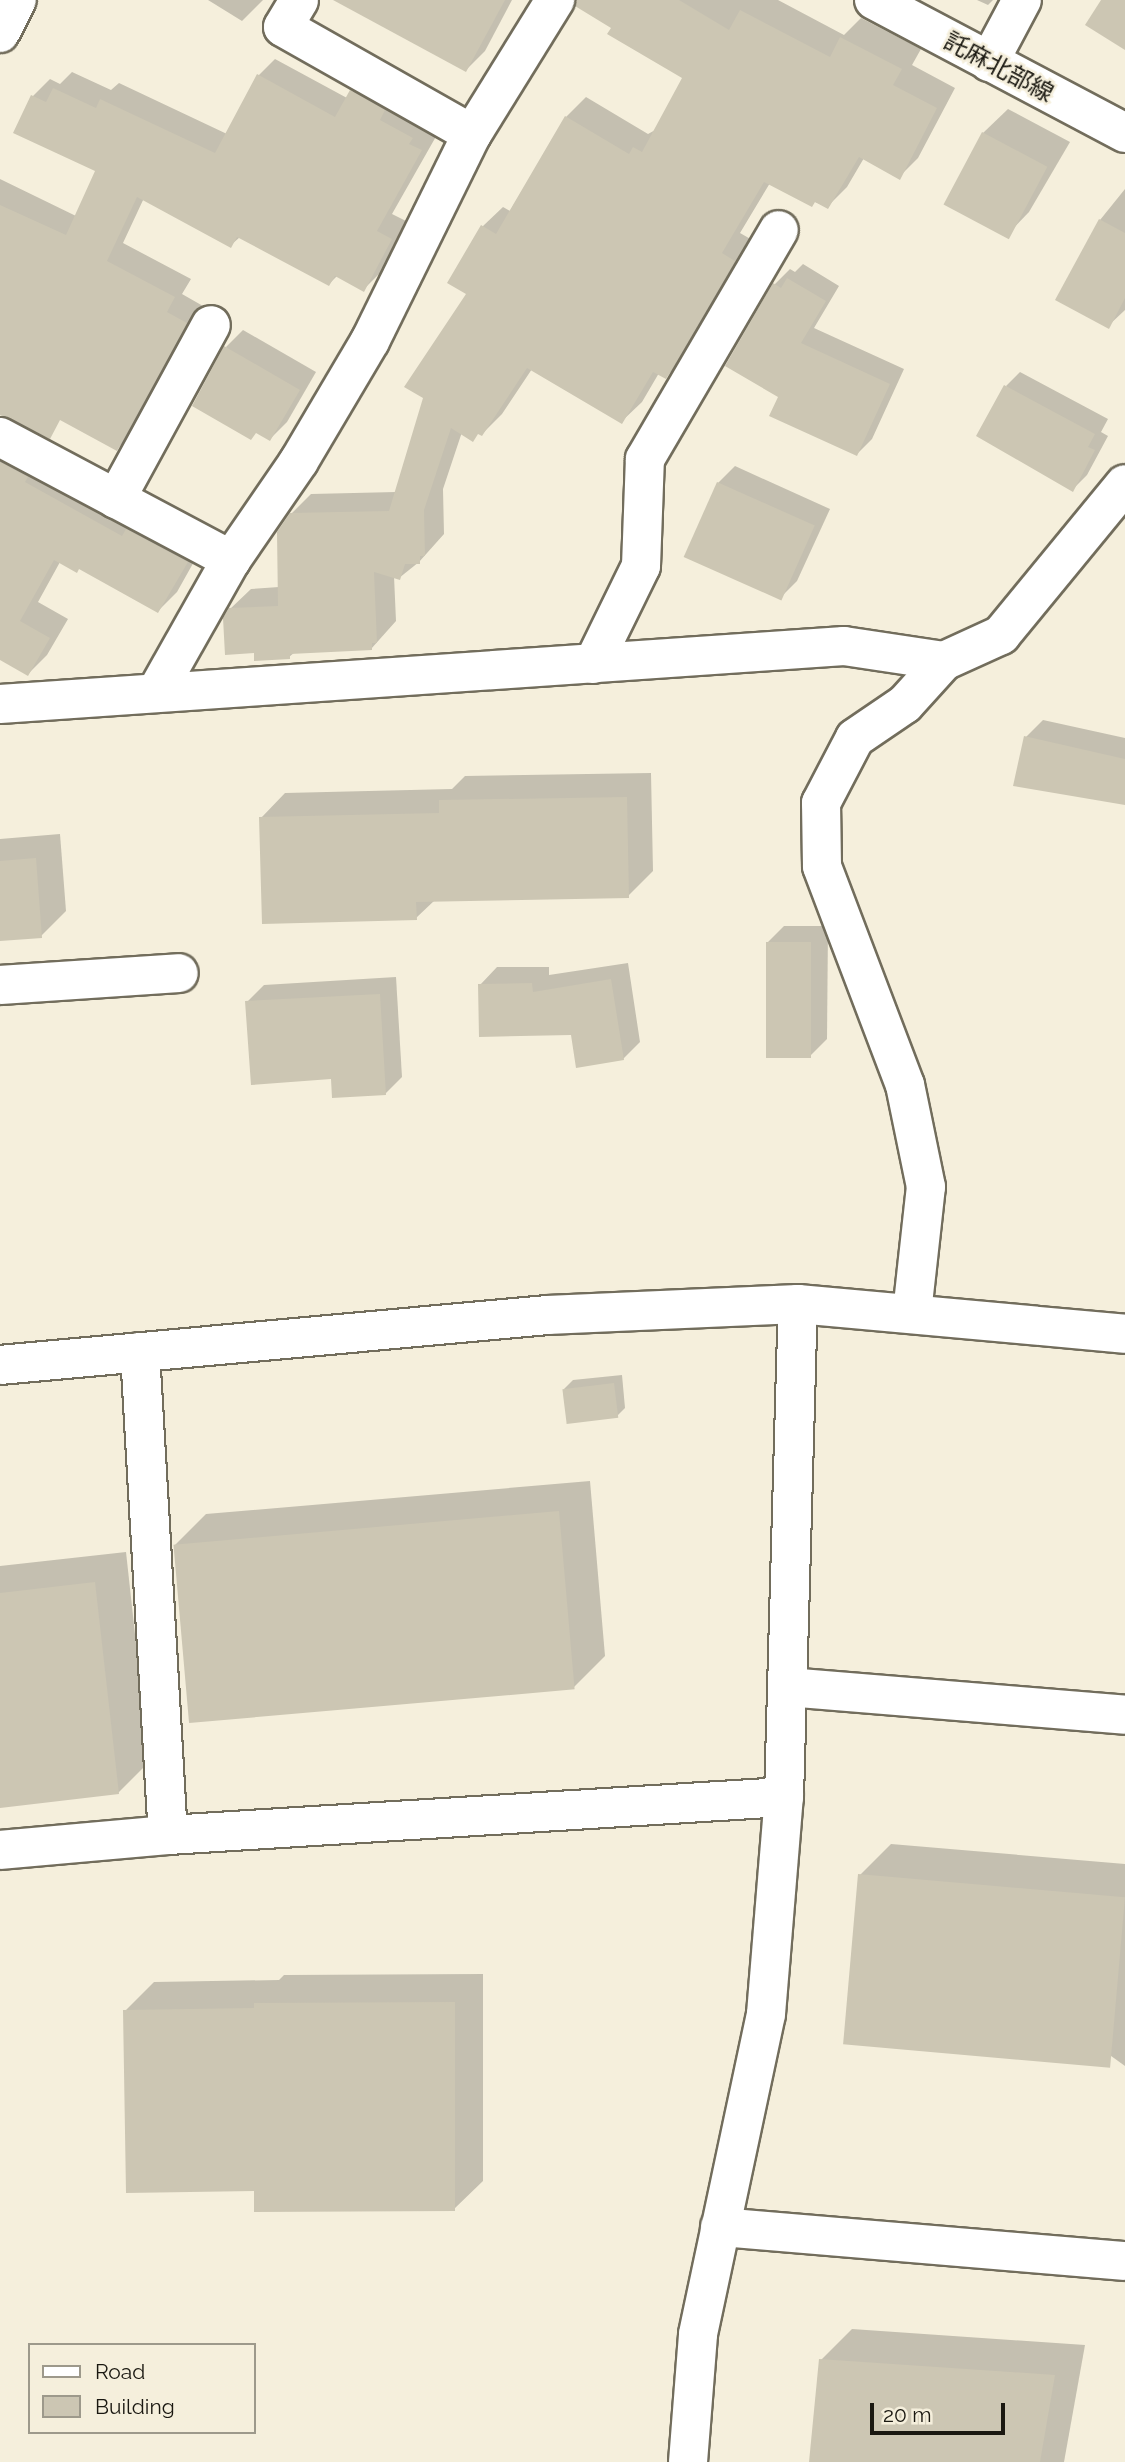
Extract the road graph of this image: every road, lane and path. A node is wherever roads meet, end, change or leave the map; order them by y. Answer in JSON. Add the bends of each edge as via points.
{"nodes":[{"id":1,"x":17,"y":0,"type":"edge"},
{"id":2,"x":299,"y":0,"type":"edge"},
{"id":3,"x":555,"y":0,"type":"edge"},
{"id":4,"x":874,"y":0,"type":"edge"},
{"id":5,"x":1022,"y":0,"type":"edge"},
{"id":6,"x":0,"y":33,"type":"edge"},
{"id":7,"x":989,"y":62,"type":"junction"},
{"id":8,"x":1125,"y":133,"type":"edge"},
{"id":9,"x":472,"y":134,"type":"junction"},
{"id":10,"x":779,"y":230,"type":"dead end"},
{"id":11,"x":211,"y":325,"type":"dead end"},
{"id":12,"x":0,"y":437,"type":"edge"},
{"id":13,"x":1125,"y":484,"type":"edge"},
{"id":14,"x":116,"y":499,"type":"junction"},
{"id":15,"x":231,"y":560,"type":"junction"},
{"id":16,"x":944,"y":662,"type":"junction"},
{"id":17,"x":593,"y":664,"type":"junction"},
{"id":18,"x":157,"y":691,"type":"junction"},
{"id":19,"x":0,"y":704,"type":"edge"},
{"id":20,"x":179,"y":973,"type":"dead end"},
{"id":21,"x":0,"y":985,"type":"edge"},
{"id":22,"x":798,"y":1304,"type":"junction"},
{"id":23,"x":912,"y":1313,"type":"junction"},
{"id":24,"x":1125,"y":1334,"type":"edge"},
{"id":25,"x":140,"y":1352,"type":"junction"},
{"id":26,"x":0,"y":1365,"type":"edge"},
{"id":27,"x":788,"y":1687,"type":"junction"},
{"id":28,"x":1125,"y":1715,"type":"edge"},
{"id":29,"x":784,"y":1797,"type":"junction"},
{"id":30,"x":168,"y":1835,"type":"junction"},
{"id":31,"x":0,"y":1850,"type":"edge"},
{"id":32,"x":720,"y":2227,"type":"junction"},
{"id":33,"x":1125,"y":2261,"type":"edge"},
{"id":34,"x":688,"y":2462,"type":"edge"}],
"edges":[{"from":1,"to":6,"type":"street"},
{"from":2,"to":9,"type":"street","via":[[283,27]]},
{"from":3,"to":9,"type":"street"},
{"from":4,"to":7,"type":"street","name":"託麻北部線"},
{"from":5,"to":7,"type":"street"},
{"from":7,"to":8,"type":"street","name":"託麻北部線"},
{"from":9,"to":15,"type":"street","via":[[370,341],[299,461]]},
{"from":10,"to":17,"type":"street","via":[[645,459],[641,566]]},
{"from":11,"to":14,"type":"street"},
{"from":12,"to":14,"type":"street"},
{"from":13,"to":16,"type":"street","via":[[1001,635]]},
{"from":14,"to":15,"type":"street"},
{"from":15,"to":18,"type":"street"},
{"from":16,"to":17,"type":"street","via":[[844,646]]},
{"from":16,"to":23,"type":"street","via":[[905,704],[855,738],[821,803],[822,866],[905,1085],[926,1187]]},
{"from":17,"to":18,"type":"street"},
{"from":18,"to":19,"type":"street"},
{"from":20,"to":21,"type":"street"},
{"from":22,"to":23,"type":"street"},
{"from":22,"to":25,"type":"street","via":[[547,1315]]},
{"from":22,"to":27,"type":"street"},
{"from":23,"to":24,"type":"street"},
{"from":25,"to":26,"type":"street"},
{"from":25,"to":30,"type":"street"},
{"from":27,"to":28,"type":"street"},
{"from":27,"to":29,"type":"street"},
{"from":29,"to":30,"type":"street"},
{"from":29,"to":32,"type":"street","via":[[766,2014]]},
{"from":30,"to":31,"type":"street"},
{"from":32,"to":33,"type":"street"},
{"from":32,"to":34,"type":"street","via":[[698,2334]]}]}
